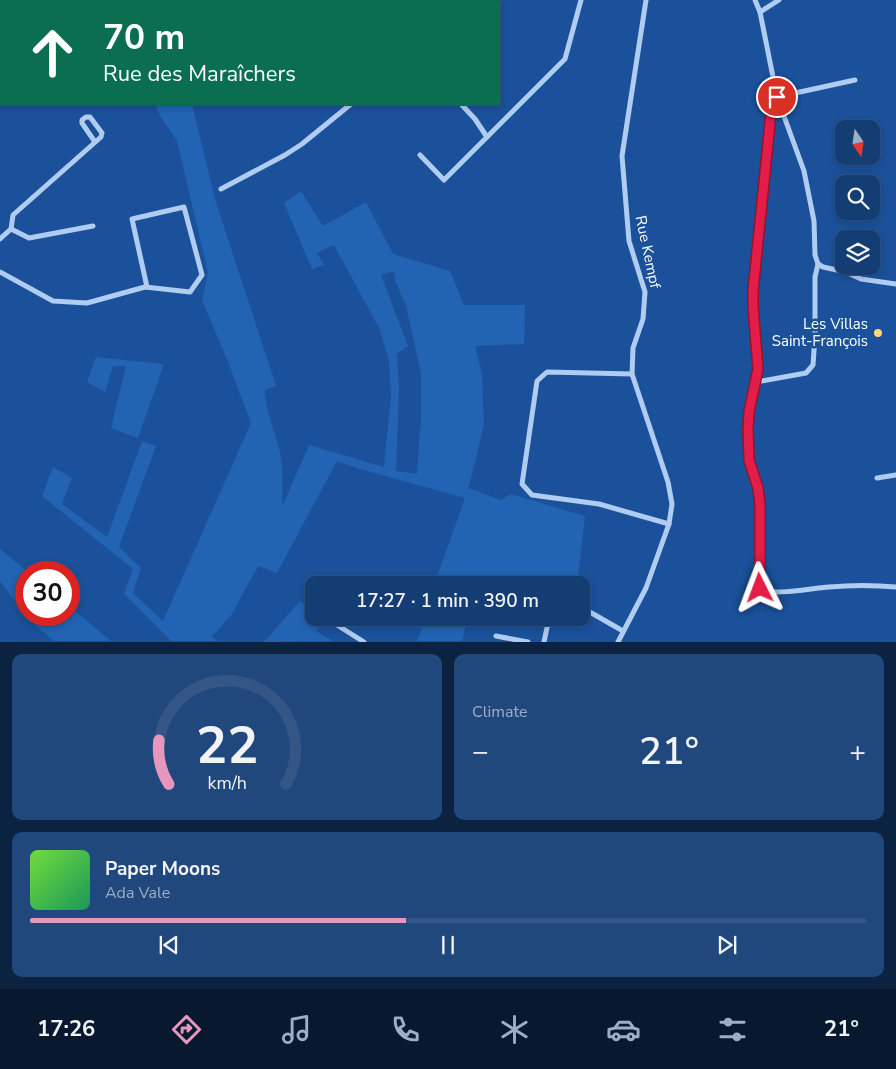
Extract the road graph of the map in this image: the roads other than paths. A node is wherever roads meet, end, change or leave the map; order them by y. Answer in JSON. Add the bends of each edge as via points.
{"nodes":[{"id":1,"x":582,"y":0,"type":"edge"},
{"id":2,"x":646,"y":0,"type":"edge"},
{"id":3,"x":754,"y":0,"type":"edge"},
{"id":4,"x":779,"y":0,"type":"edge"},
{"id":5,"x":760,"y":12,"type":"junction"},
{"id":6,"x":855,"y":80,"type":"dead end"},
{"id":7,"x":777,"y":97,"type":"junction"},
{"id":8,"x":350,"y":105,"type":"edge"},
{"id":9,"x":462,"y":105,"type":"edge"},
{"id":10,"x":486,"y":137,"type":"junction"},
{"id":11,"x":95,"y":142,"type":"junction"},
{"id":12,"x":420,"y":155,"type":"dead end"},
{"id":13,"x":221,"y":189,"type":"dead end"},
{"id":14,"x":93,"y":226,"type":"dead end"},
{"id":15,"x":11,"y":229,"type":"junction"},
{"id":16,"x":0,"y":239,"type":"edge"},
{"id":17,"x":818,"y":264,"type":"junction"},
{"id":18,"x":0,"y":272,"type":"edge"},
{"id":19,"x":896,"y":284,"type":"edge"},
{"id":20,"x":147,"y":287,"type":"junction"},
{"id":21,"x":632,"y":374,"type":"junction"},
{"id":22,"x":756,"y":382,"type":"junction"},
{"id":23,"x":896,"y":476,"type":"edge"},
{"id":24,"x":877,"y":478,"type":"dead end"},
{"id":25,"x":669,"y":524,"type":"junction"},
{"id":26,"x":896,"y":587,"type":"edge"},
{"id":27,"x":590,"y":612,"type":"edge"},
{"id":28,"x":339,"y":626,"type":"edge"},
{"id":29,"x":547,"y":626,"type":"edge"},
{"id":30,"x":623,"y":631,"type":"junction"},
{"id":31,"x":496,"y":636,"type":"dead end"},
{"id":32,"x":364,"y":642,"type":"edge"},
{"id":33,"x":528,"y":642,"type":"edge"},
{"id":34,"x":544,"y":642,"type":"edge"},
{"id":35,"x":618,"y":642,"type":"edge"}],
"edges":[{"from":1,"to":10,"type":"street","via":[[566,59]]},
{"from":2,"to":21,"type":"street","name":"Rue Kempf","via":[[622,156],[629,241],[645,292],[643,319],[633,348]]},
{"from":3,"to":5,"type":"street"},
{"from":4,"to":5,"type":"street"},
{"from":5,"to":7,"type":"street"},
{"from":6,"to":7,"type":"street"},
{"from":7,"to":17,"type":"street","via":[[804,171],[813,213]]},
{"from":7,"to":22,"type":"street","via":[[772,103],[753,291]]},
{"from":8,"to":13,"type":"street","via":[[286,155]]},
{"from":9,"to":10,"type":"street"},
{"from":10,"to":12,"type":"street","via":[[444,180]]},
{"from":11,"to":11,"type":"street","via":[[82,123],[86,117],[90,117],[102,133]]},
{"from":11,"to":15,"type":"street","via":[[13,215]]},
{"from":14,"to":15,"type":"street","via":[[29,238]]},
{"from":15,"to":16,"type":"street"},
{"from":17,"to":19,"type":"street","via":[[861,279]]},
{"from":17,"to":22,"type":"street","via":[[811,369],[806,373]]},
{"from":18,"to":20,"type":"street","via":[[53,301],[87,302]]},
{"from":20,"to":20,"type":"street","via":[[190,292],[202,276],[184,207],[132,219]]},
{"from":21,"to":25,"type":"street","name":"Rue Kempf","via":[[668,482],[672,504]]},
{"from":21,"to":25,"type":"street","via":[[547,372],[537,381],[522,484],[532,495],[599,504]]},
{"from":22,"to":26,"type":"street","via":[[749,412],[748,436],[750,465],[760,504],[759,577],[762,591],[831,586]]},
{"from":23,"to":24,"type":"street"},
{"from":25,"to":30,"type":"street","name":"Rue Kempf","via":[[646,588]]},
{"from":27,"to":30,"type":"street"},
{"from":28,"to":32,"type":"street"},
{"from":29,"to":34,"type":"street"},
{"from":30,"to":35,"type":"street","name":"Rue Kempf"},
{"from":31,"to":33,"type":"street"}]}
